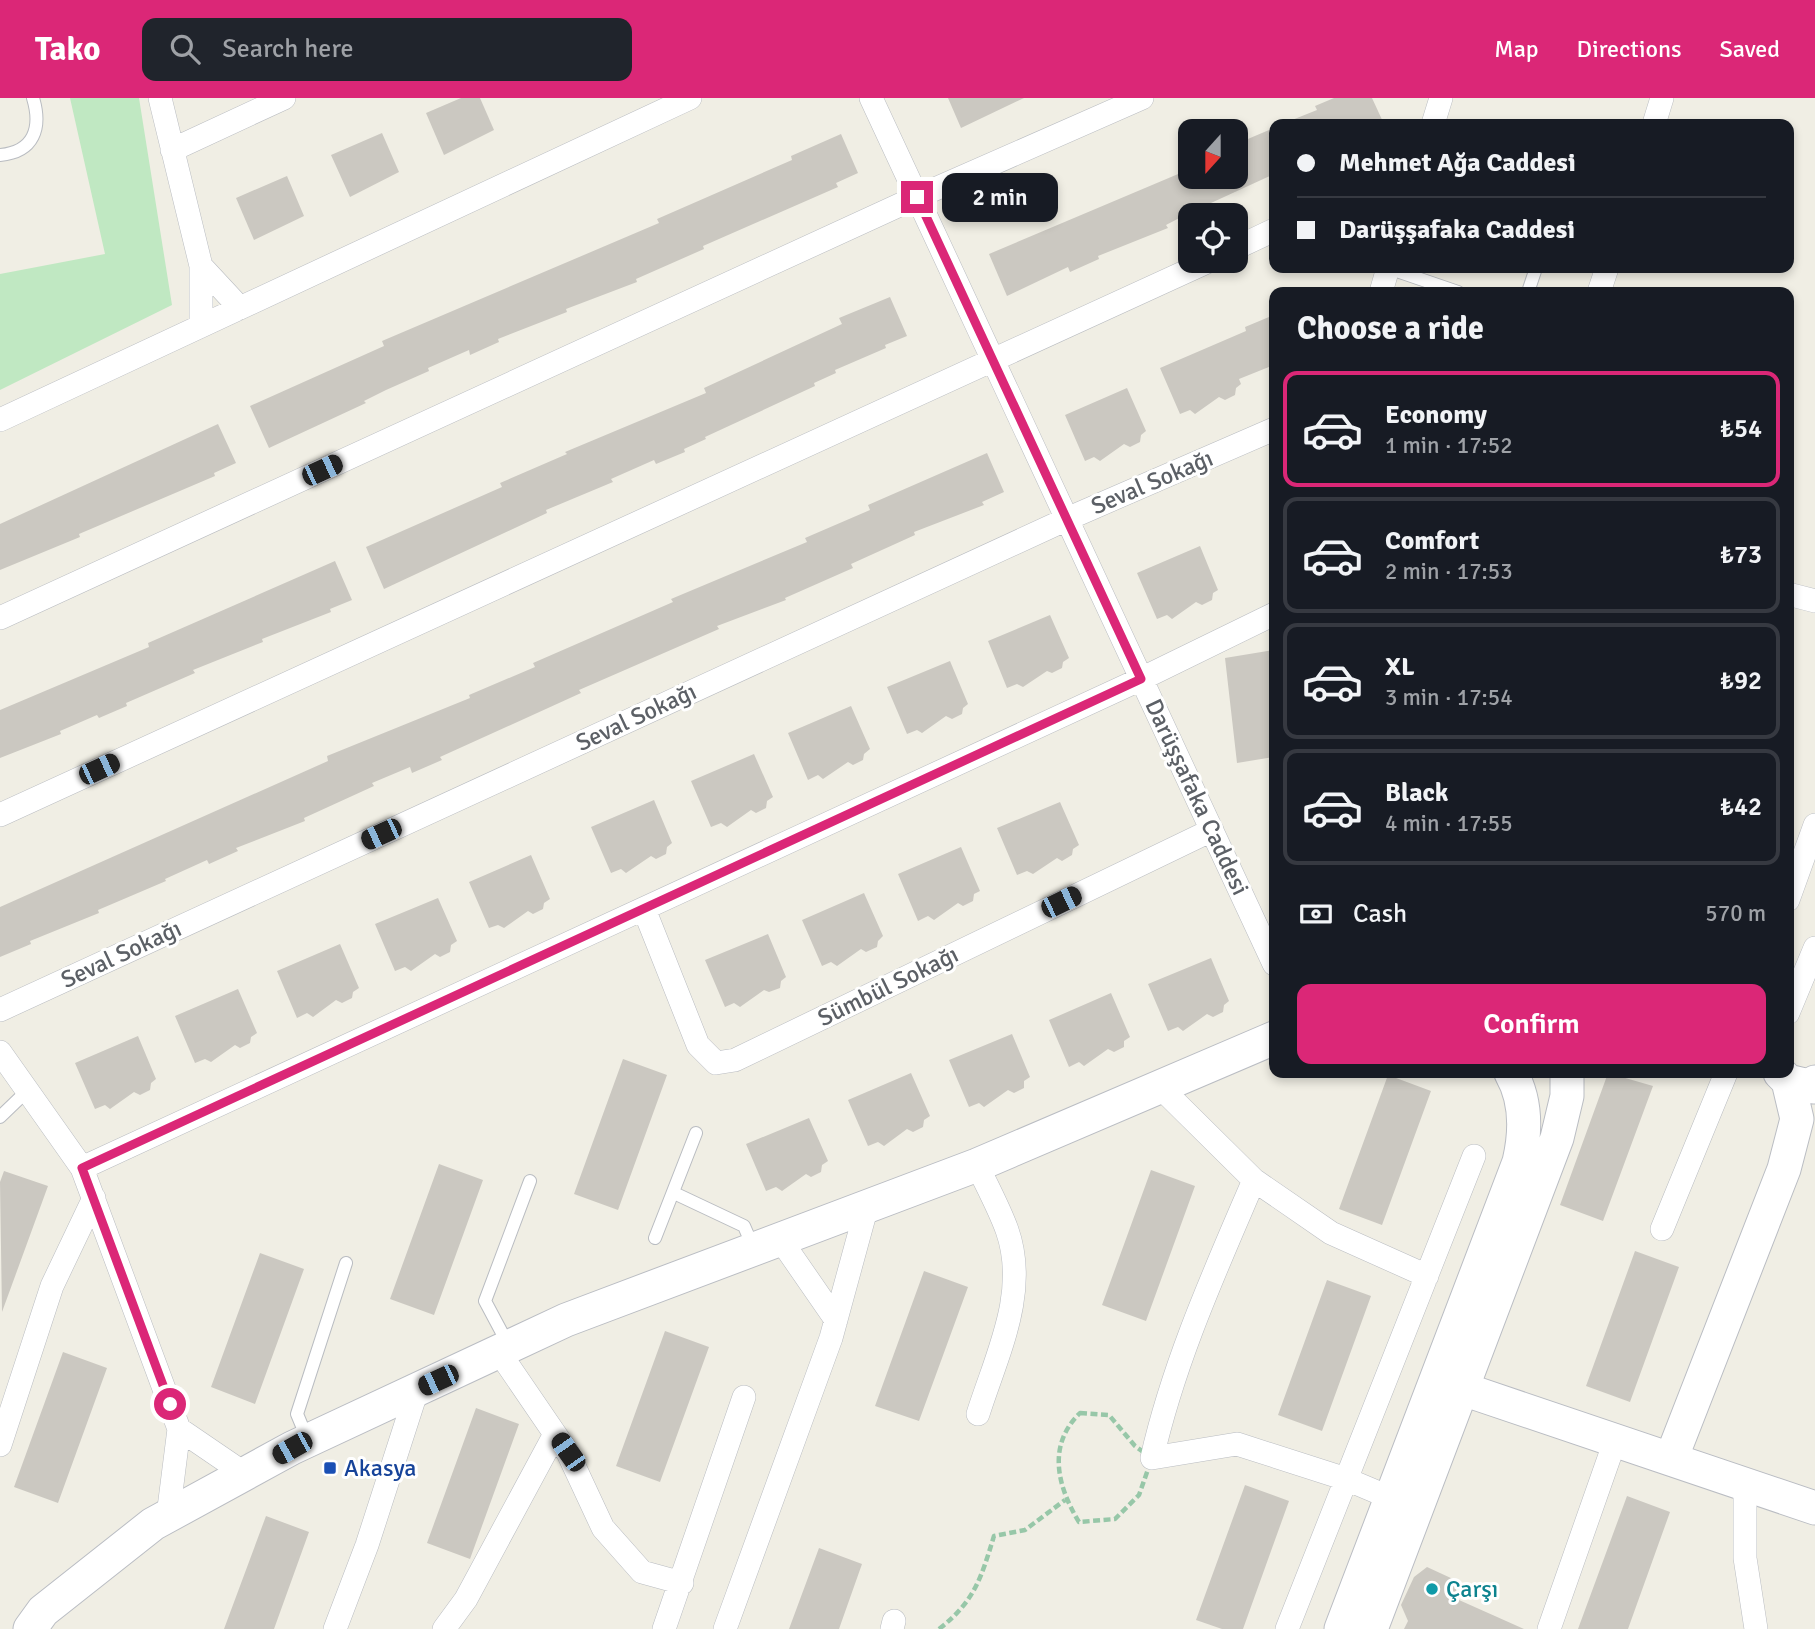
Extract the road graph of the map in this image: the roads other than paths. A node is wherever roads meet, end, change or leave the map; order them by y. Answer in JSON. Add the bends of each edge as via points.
{"nodes":[{"id":1,"x":33,"y":98,"type":"edge"},
{"id":2,"x":160,"y":98,"type":"edge"},
{"id":3,"x":285,"y":98,"type":"edge"},
{"id":4,"x":690,"y":98,"type":"edge"},
{"id":5,"x":871,"y":98,"type":"edge"},
{"id":6,"x":1142,"y":98,"type":"edge"},
{"id":7,"x":1441,"y":98,"type":"edge"},
{"id":8,"x":1662,"y":98,"type":"edge"},
{"id":9,"x":1435,"y":119,"type":"edge"},
{"id":10,"x":1656,"y":119,"type":"edge"},
{"id":11,"x":172,"y":150,"type":"junction"},
{"id":12,"x":0,"y":155,"type":"edge"},
{"id":13,"x":917,"y":197,"type":"junction"},
{"id":14,"x":1269,"y":232,"type":"edge"},
{"id":15,"x":1248,"y":242,"type":"edge"},
{"id":16,"x":201,"y":266,"type":"junction"},
{"id":17,"x":1183,"y":273,"type":"edge"},
{"id":18,"x":1403,"y":273,"type":"edge"},
{"id":19,"x":1443,"y":287,"type":"edge"},
{"id":20,"x":240,"y":308,"type":"junction"},
{"id":21,"x":201,"y":326,"type":"junction"},
{"id":22,"x":993,"y":361,"type":"junction"},
{"id":23,"x":0,"y":420,"type":"edge"},
{"id":24,"x":1269,"y":431,"type":"edge"},
{"id":25,"x":1067,"y":519,"type":"junction"},
{"id":26,"x":1794,"y":596,"type":"edge"},
{"id":27,"x":1815,"y":601,"type":"edge"},
{"id":28,"x":1269,"y":616,"type":"edge"},
{"id":29,"x":0,"y":618,"type":"edge"},
{"id":30,"x":1141,"y":679,"type":"junction"},
{"id":31,"x":0,"y":815,"type":"edge"},
{"id":32,"x":1815,"y":825,"type":"edge"},
{"id":33,"x":1212,"y":830,"type":"junction"},
{"id":34,"x":1794,"y":883,"type":"edge"},
{"id":35,"x":644,"y":909,"type":"junction"},
{"id":36,"x":1815,"y":948,"type":"edge"},
{"id":37,"x":1269,"y":953,"type":"edge"},
{"id":38,"x":1794,"y":999,"type":"edge"},
{"id":39,"x":0,"y":1010,"type":"edge"},
{"id":40,"x":1269,"y":1040,"type":"edge"},
{"id":41,"x":0,"y":1052,"type":"edge"},
{"id":42,"x":1513,"y":1078,"type":"edge"},
{"id":43,"x":1567,"y":1078,"type":"edge"},
{"id":44,"x":1724,"y":1078,"type":"edge"},
{"id":45,"x":1802,"y":1078,"type":"edge"},
{"id":46,"x":1160,"y":1087,"type":"junction"},
{"id":47,"x":27,"y":1091,"type":"junction"},
{"id":48,"x":0,"y":1117,"type":"edge"},
{"id":49,"x":696,"y":1133,"type":"dead end"},
{"id":50,"x":1474,"y":1156,"type":"dead end"},
{"id":51,"x":977,"y":1165,"type":"junction"},
{"id":52,"x":82,"y":1168,"type":"junction"},
{"id":53,"x":1254,"y":1180,"type":"junction"},
{"id":54,"x":530,"y":1181,"type":"dead end"},
{"id":55,"x":674,"y":1193,"type":"junction"},
{"id":56,"x":94,"y":1198,"type":"junction"},
{"id":57,"x":867,"y":1206,"type":"junction"},
{"id":58,"x":1662,"y":1229,"type":"dead end"},
{"id":59,"x":655,"y":1238,"type":"dead end"},
{"id":60,"x":767,"y":1244,"type":"junction"},
{"id":61,"x":346,"y":1263,"type":"dead end"},
{"id":62,"x":1427,"y":1276,"type":"junction"},
{"id":63,"x":836,"y":1321,"type":"junction"},
{"id":64,"x":504,"y":1350,"type":"junction"},
{"id":65,"x":417,"y":1390,"type":"junction"},
{"id":66,"x":1463,"y":1390,"type":"junction"},
{"id":67,"x":744,"y":1397,"type":"dead end"},
{"id":68,"x":978,"y":1414,"type":"dead end"},
{"id":69,"x":179,"y":1429,"type":"junction"},
{"id":70,"x":555,"y":1434,"type":"junction"},
{"id":71,"x":308,"y":1440,"type":"junction"},
{"id":72,"x":1615,"y":1441,"type":"junction"},
{"id":73,"x":0,"y":1445,"type":"edge"},
{"id":74,"x":1671,"y":1459,"type":"junction"},
{"id":75,"x":245,"y":1474,"type":"junction"},
{"id":76,"x":1346,"y":1479,"type":"junction"},
{"id":77,"x":1745,"y":1484,"type":"junction"},
{"id":78,"x":1391,"y":1498,"type":"junction"},
{"id":79,"x":1815,"y":1508,"type":"edge"},
{"id":80,"x":168,"y":1516,"type":"junction"},
{"id":81,"x":681,"y":1583,"type":"junction"},
{"id":82,"x":30,"y":1629,"type":"edge"},
{"id":83,"x":335,"y":1629,"type":"edge"},
{"id":84,"x":444,"y":1629,"type":"edge"},
{"id":85,"x":664,"y":1629,"type":"edge"},
{"id":86,"x":724,"y":1629,"type":"edge"},
{"id":87,"x":1287,"y":1629,"type":"edge"},
{"id":88,"x":1341,"y":1629,"type":"edge"},
{"id":89,"x":1371,"y":1629,"type":"edge"},
{"id":90,"x":1549,"y":1629,"type":"edge"},
{"id":91,"x":1756,"y":1629,"type":"edge"}],
"edges":[{"from":1,"to":12,"type":"lane","via":[[38,117],[33,138],[20,150]]},
{"from":2,"to":11,"type":"street"},
{"from":3,"to":11,"type":"street"},
{"from":4,"to":20,"type":"street"},
{"from":5,"to":13,"type":"street","name":"Darüşşafaka Caddesi"},
{"from":6,"to":13,"type":"street"},
{"from":7,"to":9,"type":"street"},
{"from":8,"to":10,"type":"street"},
{"from":11,"to":16,"type":"street"},
{"from":13,"to":22,"type":"street","name":"Darüşşafaka Caddesi"},
{"from":13,"to":29,"type":"street"},
{"from":14,"to":15,"type":"street"},
{"from":16,"to":20,"type":"street"},
{"from":16,"to":21,"type":"street"},
{"from":17,"to":22,"type":"street"},
{"from":18,"to":19,"type":"lane"},
{"from":20,"to":21,"type":"street"},
{"from":21,"to":23,"type":"street"},
{"from":22,"to":25,"type":"street","name":"Darüşşafaka Caddesi"},
{"from":22,"to":31,"type":"street"},
{"from":24,"to":25,"type":"street","name":"Seval Sokağı"},
{"from":25,"to":30,"type":"street","name":"Darüşşafaka Caddesi"},
{"from":25,"to":39,"type":"street","name":"Seval Sokağı"},
{"from":26,"to":27,"type":"street"},
{"from":28,"to":30,"type":"street"},
{"from":30,"to":33,"type":"street","name":"Darüşşafaka Caddesi"},
{"from":30,"to":35,"type":"street"},
{"from":32,"to":34,"type":"street"},
{"from":33,"to":35,"type":"street","name":"Sümbül Sokağı","via":[[735,1060],[716,1063],[698,1045]]},
{"from":33,"to":37,"type":"street","name":"Darüşşafaka Caddesi"},
{"from":35,"to":52,"type":"street"},
{"from":36,"to":38,"type":"street"},
{"from":40,"to":46,"type":"street"},
{"from":41,"to":47,"type":"street"},
{"from":42,"to":78,"type":"street","via":[[1525,1135],[1519,1162]]},
{"from":43,"to":66,"type":"street","via":[[1557,1138]]},
{"from":44,"to":58,"type":"street"},
{"from":45,"to":74,"type":"street","via":[[1784,1169]]},
{"from":46,"to":51,"type":"street"},
{"from":46,"to":53,"type":"street"},
{"from":47,"to":48,"type":"lane"},
{"from":47,"to":52,"type":"street"},
{"from":49,"to":55,"type":"lane"},
{"from":50,"to":62,"type":"street"},
{"from":51,"to":57,"type":"street"},
{"from":51,"to":68,"type":"street","via":[[1007,1230],[1015,1268],[1015,1299]]},
{"from":52,"to":56,"type":"street"},
{"from":53,"to":62,"type":"street","via":[[1331,1233]]},
{"from":53,"to":76,"type":"street","via":[[1194,1322],[1164,1405],[1152,1458],[1237,1444]]},
{"from":54,"to":64,"type":"lane","via":[[485,1301]]},
{"from":55,"to":59,"type":"lane"},
{"from":55,"to":60,"type":"lane","via":[[744,1226]]},
{"from":56,"to":69,"type":"street"},
{"from":56,"to":73,"type":"street","via":[[52,1286]]},
{"from":57,"to":60,"type":"street"},
{"from":57,"to":63,"type":"street"},
{"from":60,"to":63,"type":"street"},
{"from":60,"to":64,"type":"street","via":[[566,1320]]},
{"from":61,"to":71,"type":"lane","via":[[297,1413]]},
{"from":62,"to":76,"type":"street"},
{"from":63,"to":86,"type":"street"},
{"from":64,"to":65,"type":"street"},
{"from":64,"to":70,"type":"street"},
{"from":65,"to":71,"type":"street"},
{"from":65,"to":83,"type":"street"},
{"from":66,"to":72,"type":"street"},
{"from":66,"to":89,"type":"street"},
{"from":67,"to":81,"type":"street"},
{"from":69,"to":75,"type":"street"},
{"from":69,"to":80,"type":"street"},
{"from":70,"to":81,"type":"street","via":[[603,1528],[642,1572]]},
{"from":70,"to":84,"type":"street","via":[[466,1599]]},
{"from":71,"to":75,"type":"street"},
{"from":72,"to":74,"type":"street"},
{"from":72,"to":90,"type":"street"},
{"from":74,"to":77,"type":"street"},
{"from":75,"to":80,"type":"street"},
{"from":76,"to":78,"type":"street"},
{"from":76,"to":87,"type":"street"},
{"from":77,"to":79,"type":"street"},
{"from":77,"to":91,"type":"street","via":[[1745,1558]]},
{"from":78,"to":88,"type":"street"},
{"from":80,"to":82,"type":"street","via":[[43,1611]]},
{"from":81,"to":85,"type":"street"}]}
